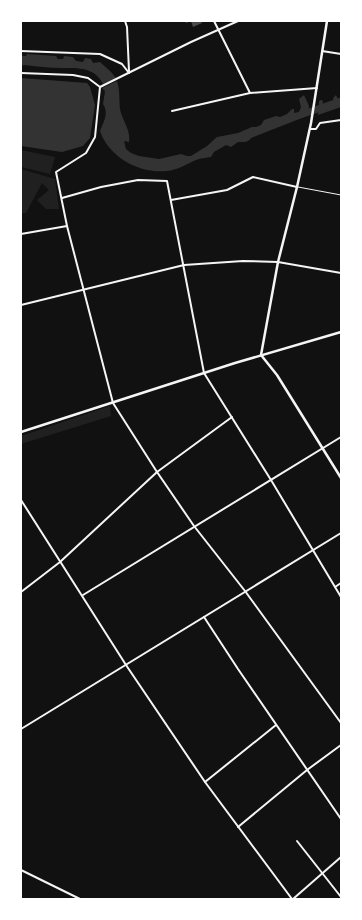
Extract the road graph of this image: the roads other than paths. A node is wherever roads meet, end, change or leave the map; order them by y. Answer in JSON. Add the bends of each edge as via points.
{"nodes":[{"id":1,"x":125,"y":21,"type":"edge"},
{"id":2,"x":214,"y":21,"type":"edge"},
{"id":3,"x":238,"y":21,"type":"edge"},
{"id":4,"x":327,"y":21,"type":"edge"},
{"id":5,"x":219,"y":31,"type":"junction"},
{"id":6,"x":21,"y":51,"type":"edge"},
{"id":7,"x":322,"y":51,"type":"junction"},
{"id":8,"x":341,"y":54,"type":"edge"},
{"id":9,"x":21,"y":73,"type":"edge"},
{"id":10,"x":130,"y":73,"type":"junction"},
{"id":11,"x":100,"y":87,"type":"junction"},
{"id":12,"x":317,"y":88,"type":"junction"},
{"id":13,"x":250,"y":93,"type":"junction"},
{"id":14,"x":172,"y":111,"type":"dead end"},
{"id":15,"x":341,"y":120,"type":"edge"},
{"id":16,"x":310,"y":129,"type":"junction"},
{"id":17,"x":297,"y":187,"type":"junction"},
{"id":18,"x":341,"y":195,"type":"edge"},
{"id":19,"x":62,"y":198,"type":"junction"},
{"id":20,"x":171,"y":200,"type":"junction"},
{"id":21,"x":67,"y":226,"type":"junction"},
{"id":22,"x":21,"y":234,"type":"edge"},
{"id":23,"x":278,"y":262,"type":"junction"},
{"id":24,"x":184,"y":265,"type":"junction"},
{"id":25,"x":341,"y":273,"type":"edge"},
{"id":26,"x":84,"y":290,"type":"junction"},
{"id":27,"x":21,"y":305,"type":"edge"},
{"id":28,"x":341,"y":332,"type":"edge"},
{"id":29,"x":262,"y":355,"type":"junction"},
{"id":30,"x":204,"y":373,"type":"junction"},
{"id":31,"x":113,"y":403,"type":"junction"},
{"id":32,"x":232,"y":417,"type":"junction"},
{"id":33,"x":21,"y":432,"type":"edge"},
{"id":34,"x":341,"y":437,"type":"edge"},
{"id":35,"x":323,"y":448,"type":"junction"},
{"id":36,"x":157,"y":472,"type":"junction"},
{"id":37,"x":341,"y":478,"type":"edge"},
{"id":38,"x":271,"y":480,"type":"junction"},
{"id":39,"x":21,"y":500,"type":"edge"},
{"id":40,"x":194,"y":526,"type":"junction"},
{"id":41,"x":341,"y":533,"type":"edge"},
{"id":42,"x":313,"y":550,"type":"junction"},
{"id":43,"x":60,"y":562,"type":"junction"},
{"id":44,"x":341,"y":583,"type":"edge"},
{"id":45,"x":335,"y":587,"type":"junction"},
{"id":46,"x":245,"y":591,"type":"junction"},
{"id":47,"x":21,"y":592,"type":"edge"},
{"id":48,"x":82,"y":595,"type":"junction"},
{"id":49,"x":341,"y":597,"type":"edge"},
{"id":50,"x":204,"y":616,"type":"junction"},
{"id":51,"x":126,"y":665,"type":"junction"},
{"id":52,"x":341,"y":723,"type":"edge"},
{"id":53,"x":276,"y":725,"type":"junction"},
{"id":54,"x":21,"y":729,"type":"edge"},
{"id":55,"x":341,"y":745,"type":"edge"},
{"id":56,"x":307,"y":770,"type":"junction"},
{"id":57,"x":205,"y":782,"type":"junction"},
{"id":58,"x":341,"y":819,"type":"edge"},
{"id":59,"x":238,"y":827,"type":"junction"},
{"id":60,"x":297,"y":841,"type":"dead end"},
{"id":61,"x":341,"y":858,"type":"edge"},
{"id":62,"x":21,"y":870,"type":"edge"},
{"id":63,"x":322,"y":873,"type":"junction"},
{"id":64,"x":341,"y":897,"type":"edge"},
{"id":65,"x":80,"y":899,"type":"edge"},
{"id":66,"x":292,"y":899,"type":"edge"}],
"edges":[{"from":1,"to":10,"type":"street"},
{"from":2,"to":5,"type":"street"},
{"from":3,"to":5,"type":"street"},
{"from":4,"to":7,"type":"main road"},
{"from":5,"to":10,"type":"street","via":[[191,42]]},
{"from":5,"to":13,"type":"street"},
{"from":6,"to":10,"type":"street","via":[[100,54],[122,64]]},
{"from":7,"to":8,"type":"street"},
{"from":7,"to":12,"type":"main road"},
{"from":9,"to":11,"type":"street","via":[[73,74],[88,78]]},
{"from":10,"to":11,"type":"street"},
{"from":11,"to":19,"type":"street","via":[[95,137],[86,153],[56,172]]},
{"from":12,"to":13,"type":"street"},
{"from":12,"to":16,"type":"main road"},
{"from":13,"to":14,"type":"street"},
{"from":15,"to":16,"type":"street","via":[[320,123],[316,129]]},
{"from":16,"to":17,"type":"main road"},
{"from":17,"to":18,"type":"lane"},
{"from":17,"to":20,"type":"street","via":[[253,177],[227,190]]},
{"from":17,"to":23,"type":"main road"},
{"from":19,"to":20,"type":"street","via":[[138,180],[167,181]]},
{"from":19,"to":21,"type":"street"},
{"from":20,"to":24,"type":"street"},
{"from":21,"to":22,"type":"street"},
{"from":21,"to":26,"type":"street"},
{"from":23,"to":24,"type":"street","via":[[243,261]]},
{"from":23,"to":25,"type":"street"},
{"from":23,"to":29,"type":"main road"},
{"from":24,"to":26,"type":"street"},
{"from":24,"to":30,"type":"street"},
{"from":26,"to":27,"type":"street"},
{"from":26,"to":31,"type":"street"},
{"from":28,"to":29,"type":"main road"},
{"from":29,"to":30,"type":"main road"},
{"from":29,"to":35,"type":"main road"},
{"from":30,"to":31,"type":"main road"},
{"from":30,"to":32,"type":"street"},
{"from":31,"to":33,"type":"main road"},
{"from":31,"to":36,"type":"street"},
{"from":32,"to":36,"type":"street"},
{"from":32,"to":38,"type":"street"},
{"from":34,"to":35,"type":"street"},
{"from":35,"to":37,"type":"main road"},
{"from":35,"to":38,"type":"street"},
{"from":36,"to":40,"type":"street"},
{"from":36,"to":43,"type":"street"},
{"from":38,"to":40,"type":"street"},
{"from":38,"to":42,"type":"street"},
{"from":39,"to":43,"type":"street"},
{"from":40,"to":46,"type":"street"},
{"from":40,"to":48,"type":"street"},
{"from":41,"to":42,"type":"street"},
{"from":42,"to":45,"type":"street"},
{"from":42,"to":46,"type":"street"},
{"from":43,"to":47,"type":"street"},
{"from":43,"to":48,"type":"street"},
{"from":44,"to":45,"type":"street"},
{"from":45,"to":49,"type":"street"},
{"from":46,"to":50,"type":"street"},
{"from":46,"to":52,"type":"street"},
{"from":48,"to":51,"type":"street"},
{"from":50,"to":51,"type":"street"},
{"from":50,"to":53,"type":"street"},
{"from":51,"to":54,"type":"street"},
{"from":51,"to":57,"type":"street"},
{"from":53,"to":56,"type":"street"},
{"from":53,"to":57,"type":"street"},
{"from":55,"to":56,"type":"street"},
{"from":56,"to":58,"type":"street"},
{"from":56,"to":59,"type":"street"},
{"from":57,"to":59,"type":"street"},
{"from":59,"to":66,"type":"street"},
{"from":60,"to":63,"type":"street"},
{"from":61,"to":63,"type":"street"},
{"from":62,"to":65,"type":"street"},
{"from":63,"to":64,"type":"street"},
{"from":63,"to":66,"type":"street"}]}
